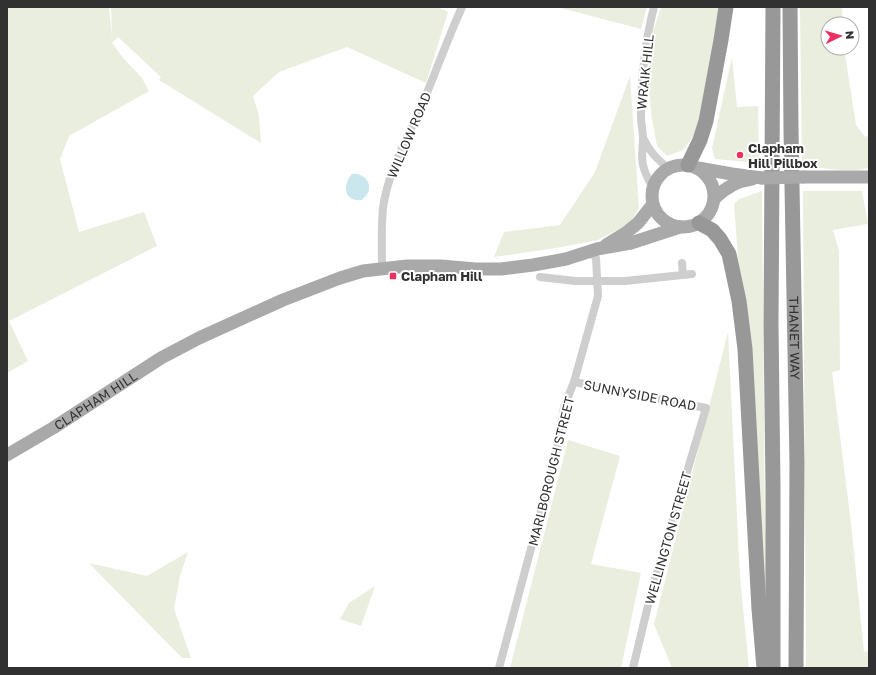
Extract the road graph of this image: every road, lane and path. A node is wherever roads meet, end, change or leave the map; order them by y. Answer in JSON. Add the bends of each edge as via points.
{"nodes":[{"id":1,"x":462,"y":7,"type":"edge"},
{"id":2,"x":654,"y":7,"type":"edge"},
{"id":3,"x":726,"y":7,"type":"edge"},
{"id":4,"x":773,"y":7,"type":"edge"},
{"id":5,"x":790,"y":7,"type":"edge"},
{"id":6,"x":643,"y":137,"type":"junction"},
{"id":7,"x":692,"y":166,"type":"junction"},
{"id":8,"x":668,"y":168,"type":"junction"},
{"id":9,"x":869,"y":177,"type":"edge"},
{"id":10,"x":762,"y":178,"type":"junction"},
{"id":11,"x":653,"y":188,"type":"junction"},
{"id":12,"x":715,"y":198,"type":"junction"},
{"id":13,"x":653,"y":204,"type":"junction"},
{"id":14,"x":699,"y":223,"type":"junction"},
{"id":15,"x":680,"y":227,"type":"junction"},
{"id":16,"x":594,"y":251,"type":"junction"},
{"id":17,"x":682,"y":263,"type":"dead end"},
{"id":18,"x":382,"y":269,"type":"junction"},
{"id":19,"x":692,"y":274,"type":"dead end"},
{"id":20,"x":683,"y":275,"type":"junction"},
{"id":21,"x":540,"y":277,"type":"dead end"},
{"id":22,"x":598,"y":281,"type":"junction"},
{"id":23,"x":574,"y":382,"type":"junction"},
{"id":24,"x":706,"y":408,"type":"joint"},
{"id":25,"x":7,"y":456,"type":"edge"},
{"id":26,"x":499,"y":668,"type":"edge"},
{"id":27,"x":633,"y":668,"type":"edge"},
{"id":28,"x":764,"y":668,"type":"edge"},
{"id":29,"x":773,"y":668,"type":"edge"},
{"id":30,"x":796,"y":668,"type":"edge"}],
"edges":[{"from":1,"to":18,"type":"street","name":"WILLOW ROAD","via":[[391,174],[383,208]]},
{"from":2,"to":6,"type":"street","name":"WRAIK HILL","via":[[643,70]]},
{"from":3,"to":7,"type":"highway","via":[[706,121]]},
{"from":4,"to":29,"type":"highway","name":"THANET WAY"},
{"from":5,"to":30,"type":"highway","name":"THANET WAY","via":[[797,462]]},
{"from":6,"to":8,"type":"street","name":"WRAIK HILL","via":[[657,159]]},
{"from":6,"to":11,"type":"street","name":"WRAIK HILL","via":[[643,165]]},
{"from":7,"to":8,"type":"main road","via":[[677,165]]},
{"from":7,"to":10,"type":"main road"},
{"from":7,"to":12,"type":"main road","via":[[705,173],[710,180]]},
{"from":8,"to":11,"type":"main road","via":[[656,180]]},
{"from":9,"to":10,"type":"main road","bridge":true},
{"from":10,"to":12,"type":"main road","via":[[731,185]]},
{"from":11,"to":13,"type":"main road"},
{"from":12,"to":14,"type":"main road","via":[[713,208]]},
{"from":13,"to":15,"type":"main road","via":[[662,220]]},
{"from":13,"to":16,"type":"main road","name":"CLAPHAM HILL","via":[[627,232]]},
{"from":14,"to":15,"type":"main road","via":[[690,227]]},
{"from":14,"to":28,"type":"highway","via":[[712,230],[729,254],[742,322]]},
{"from":15,"to":16,"type":"main road","name":"CLAPHAM HILL","via":[[631,243]]},
{"from":16,"to":18,"type":"main road","name":"CLAPHAM HILL","via":[[566,259],[501,269],[407,266]]},
{"from":16,"to":22,"type":"street","name":"MARLBOROUGH STREET"},
{"from":17,"to":20,"type":"street"},
{"from":18,"to":25,"type":"main road","name":"CLAPHAM HILL","via":[[340,278],[283,300],[199,338],[161,358]]},
{"from":19,"to":20,"type":"street"},
{"from":20,"to":22,"type":"street"},
{"from":21,"to":22,"type":"street"},
{"from":22,"to":23,"type":"street","name":"MARLBOROUGH STREET","via":[[598,296]]},
{"from":23,"to":24,"type":"street","name":"SUNNYSIDE ROAD"},
{"from":23,"to":26,"type":"street","name":"MARLBOROUGH STREET","via":[[564,407],[556,455]]},
{"from":24,"to":27,"type":"street","name":"WELLINGTON STREET","via":[[651,593]]}]}
